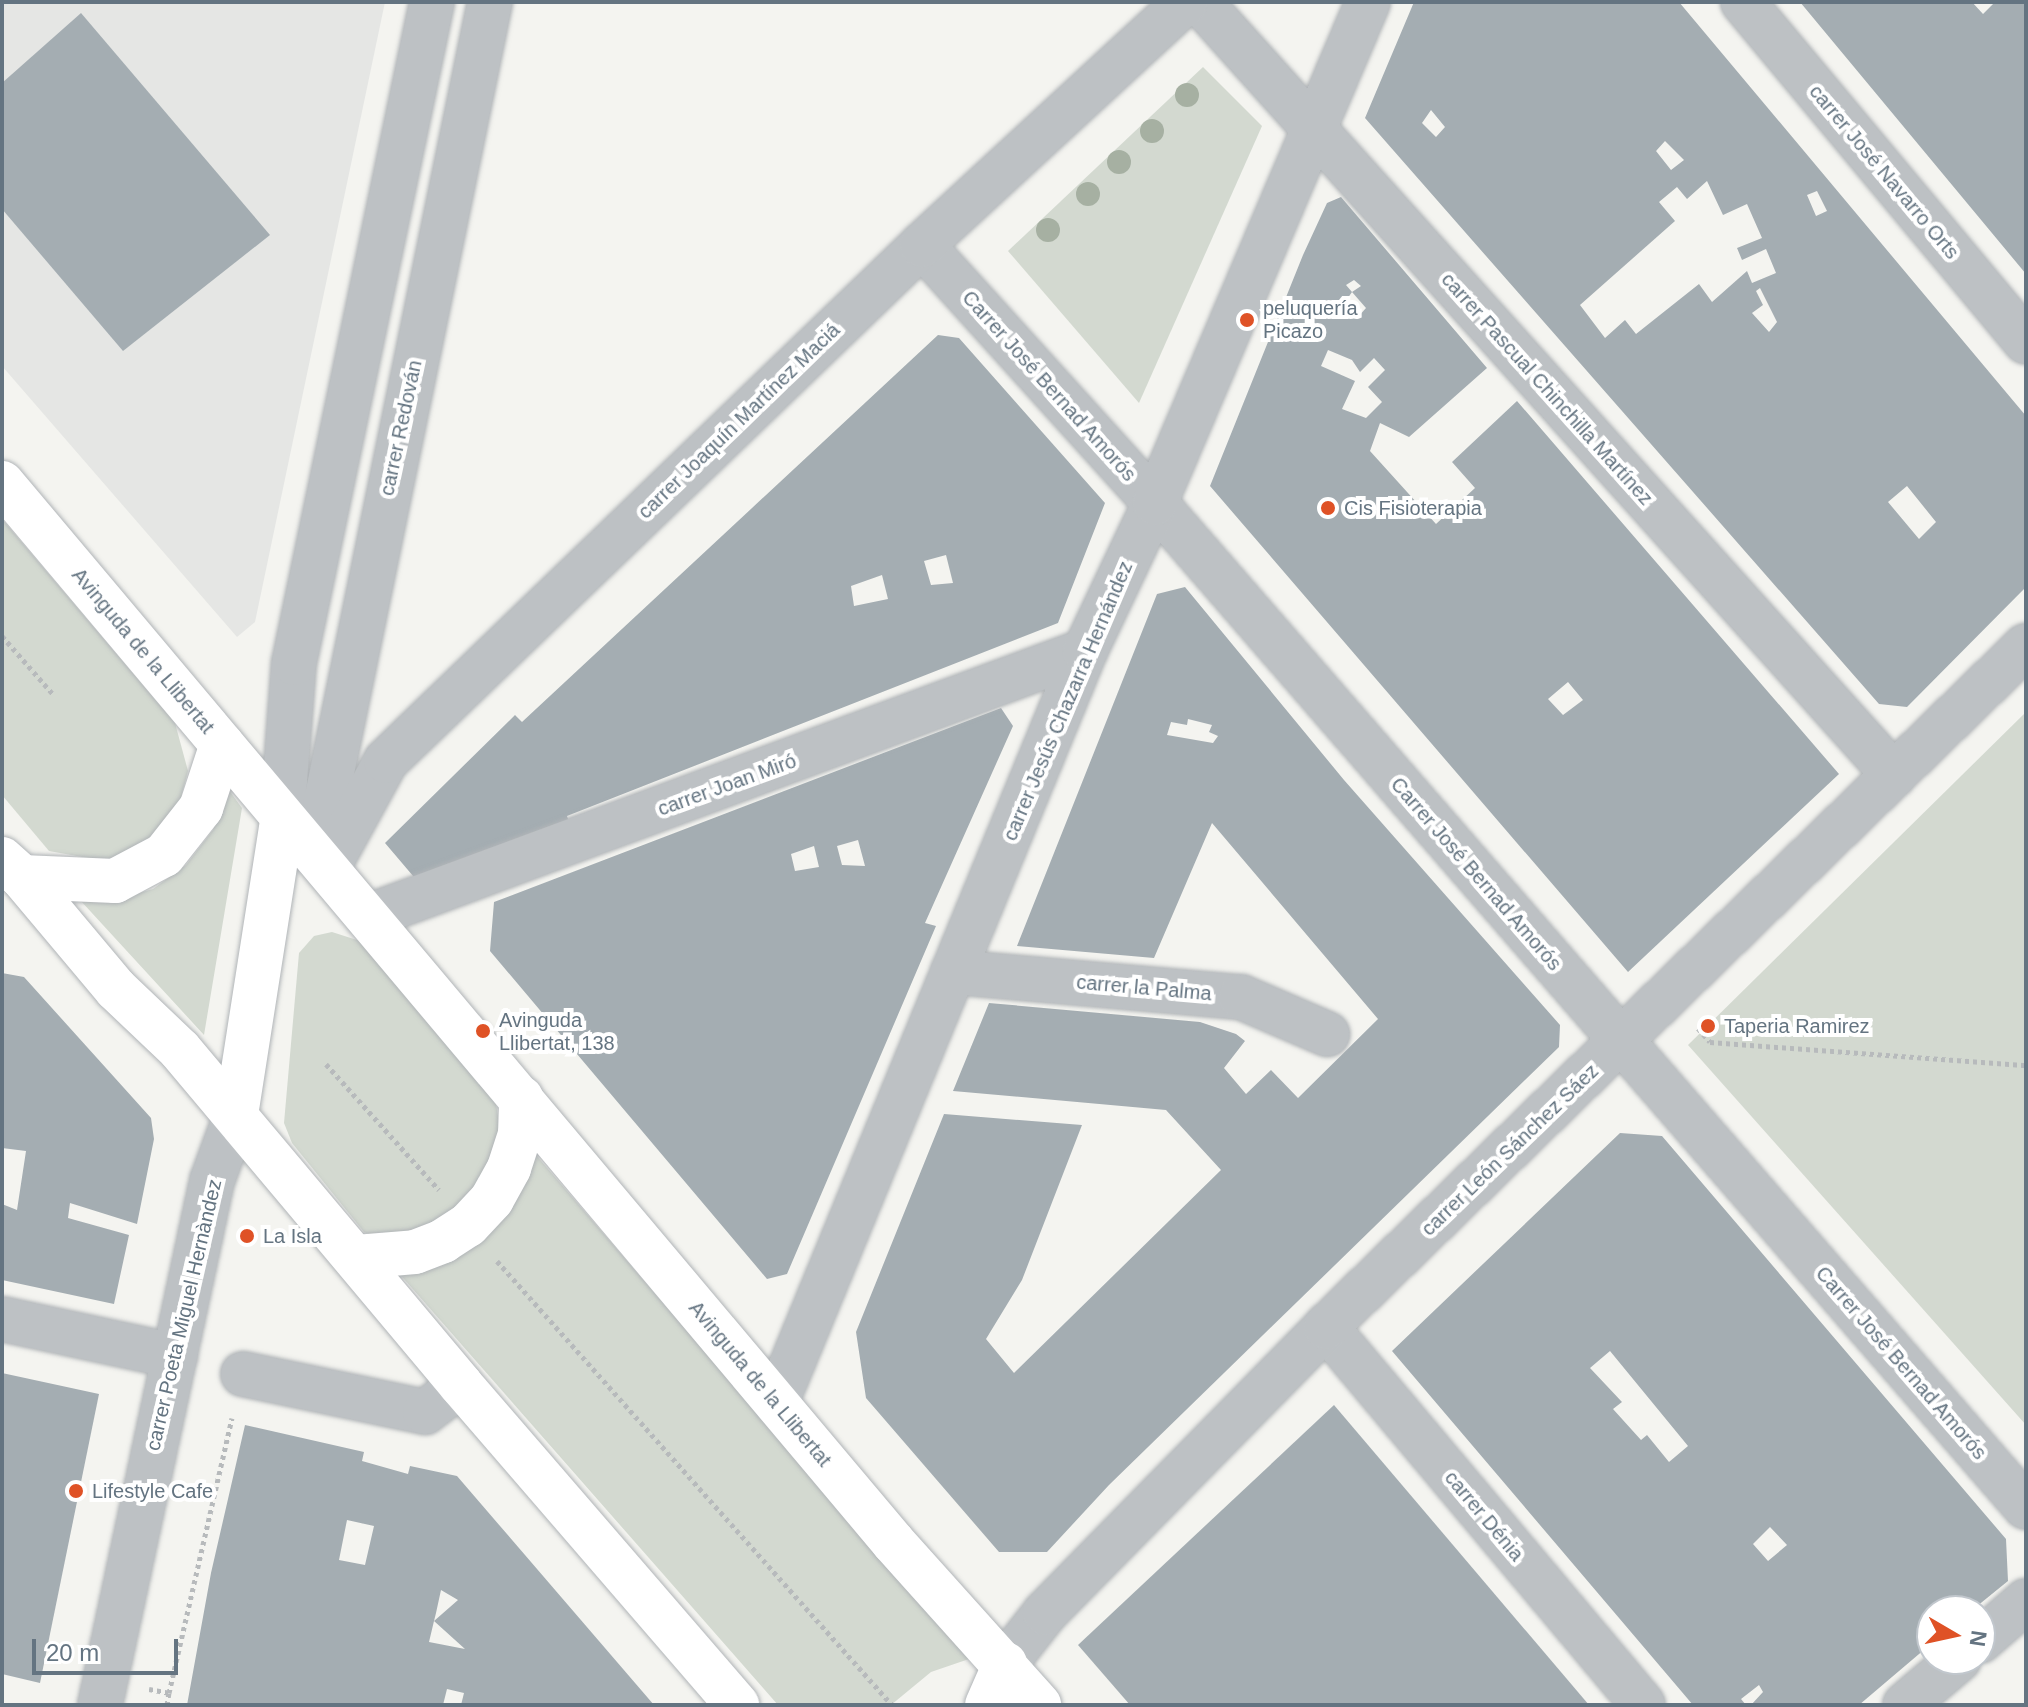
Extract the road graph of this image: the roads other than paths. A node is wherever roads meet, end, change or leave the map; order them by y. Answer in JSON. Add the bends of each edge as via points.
{"nodes":[{"id":1,"x":432,"y":2,"type":"edge"},
{"id":2,"x":490,"y":2,"type":"edge"},
{"id":3,"x":1185,"y":2,"type":"edge"},
{"id":4,"x":1200,"y":2,"type":"edge"},
{"id":5,"x":1368,"y":2,"type":"edge"},
{"id":6,"x":1743,"y":2,"type":"edge"},
{"id":7,"x":1314,"y":129,"type":"junction"},
{"id":8,"x":922,"y":245,"type":"junction"},
{"id":9,"x":2026,"y":342,"type":"edge"},
{"id":10,"x":2,"y":483,"type":"edge"},
{"id":11,"x":1155,"y":503,"type":"junction"},
{"id":12,"x":2026,"y":646,"type":"edge"},
{"id":13,"x":1085,"y":651,"type":"junction"},
{"id":14,"x":222,"y":744,"type":"junction"},
{"id":15,"x":1894,"y":775,"type":"junction"},
{"id":16,"x":282,"y":821,"type":"junction"},
{"id":17,"x":321,"y":862,"type":"junction"},
{"id":18,"x":9,"y":870,"type":"edge"},
{"id":19,"x":367,"y":917,"type":"junction"},
{"id":20,"x":953,"y":972,"type":"junction"},
{"id":21,"x":1327,"y":1034,"type":"dead end"},
{"id":22,"x":1622,"y":1042,"type":"junction"},
{"id":23,"x":521,"y":1098,"type":"junction"},
{"id":24,"x":236,"y":1115,"type":"junction"},
{"id":25,"x":356,"y":1257,"type":"junction"},
{"id":26,"x":2,"y":1319,"type":"edge"},
{"id":27,"x":1326,"y":1327,"type":"junction"},
{"id":28,"x":175,"y":1356,"type":"junction"},
{"id":29,"x":243,"y":1374,"type":"road end"},
{"id":30,"x":461,"y":1385,"type":"junction"},
{"id":31,"x":776,"y":1403,"type":"junction"},
{"id":32,"x":2026,"y":1507,"type":"edge"},
{"id":33,"x":2026,"y":1601,"type":"edge"},
{"id":34,"x":1996,"y":1627,"type":"edge"},
{"id":35,"x":1005,"y":1664,"type":"junction"},
{"id":36,"x":1940,"y":1675,"type":"edge"},
{"id":37,"x":102,"y":1693,"type":"edge"},
{"id":38,"x":737,"y":1705,"type":"edge"},
{"id":39,"x":987,"y":1705,"type":"edge"},
{"id":40,"x":1039,"y":1705,"type":"edge"},
{"id":41,"x":1643,"y":1705,"type":"edge"},
{"id":42,"x":1905,"y":1705,"type":"edge"}],
"edges":[{"from":1,"to":16,"type":"street","via":[[294,663]]},
{"from":2,"to":17,"type":"street","name":"carrer Redován"},
{"from":3,"to":8,"type":"street","name":"carrer Joaquín Martínez Maciá"},
{"from":4,"to":7,"type":"street","name":"carrer Pascual Chinchilla Martínez"},
{"from":5,"to":7,"type":"street","name":"carrer Jesús Chazarra Hernández"},
{"from":6,"to":9,"type":"street","name":"carrer José Navarro Orts"},
{"from":7,"to":11,"type":"street","name":"carrer Jesús Chazarra Hernández"},
{"from":7,"to":15,"type":"street","name":"carrer Pascual Chinchilla Martínez"},
{"from":8,"to":11,"type":"street","name":"Carrer José Bernad Amorós"},
{"from":8,"to":17,"type":"street","name":"carrer Joaquín Martínez Maciá","via":[[386,761]]},
{"from":10,"to":14,"type":"highway","name":"Avinguda de la Llibertat"},
{"from":11,"to":13,"type":"street","name":"carrer Jesús Chazarra Hernández"},
{"from":11,"to":22,"type":"street","name":"Carrer José Bernad Amorós"},
{"from":12,"to":15,"type":"street","name":"carrer León Sánchez Sáez"},
{"from":13,"to":19,"type":"street","name":"carrer Joan Miró"},
{"from":13,"to":20,"type":"street","name":"carrer Jesús Chazarra Hernández"},
{"from":14,"to":16,"type":"highway","name":"Avinguda de la Llibertat"},
{"from":14,"to":18,"type":"highway","via":[[201,808],[164,855],[115,881]]},
{"from":15,"to":22,"type":"street","name":"carrer León Sánchez Sáez"},
{"from":16,"to":17,"type":"highway","name":"Avinguda de la Llibertat"},
{"from":16,"to":24,"type":"highway"},
{"from":17,"to":19,"type":"highway","name":"Avinguda de la Llibertat"},
{"from":18,"to":24,"type":"highway"},
{"from":19,"to":23,"type":"highway","name":"Avinguda de la Llibertat"},
{"from":20,"to":21,"type":"street","name":"carrer la Palma","via":[[1241,997]]},
{"from":20,"to":31,"type":"street","name":"carrer Jesús Chazarra Hernández"},
{"from":22,"to":27,"type":"street","name":"carrer León Sánchez Sáez"},
{"from":22,"to":32,"type":"street","name":"Carrer José Bernad Amorós"},
{"from":23,"to":25,"type":"highway","via":[[520,1134],[509,1168],[492,1199],[468,1225],[415,1252]]},
{"from":23,"to":31,"type":"highway","name":"Avinguda de la Llibertat"},
{"from":24,"to":25,"type":"highway"},
{"from":24,"to":28,"type":"street","name":"carrer Poeta Miguel Hernàndez","via":[[212,1181]]},
{"from":25,"to":30,"type":"highway"},
{"from":26,"to":28,"type":"street"},
{"from":27,"to":35,"type":"street","name":"carrer León Sánchez Sáez","via":[[1045,1613]]},
{"from":27,"to":41,"type":"street","name":"carrer Dénia"},
{"from":28,"to":37,"type":"street","name":"carrer Poeta Miguel Hernàndez"},
{"from":29,"to":30,"type":"street","via":[[425,1412]]},
{"from":30,"to":38,"type":"highway"},
{"from":31,"to":35,"type":"highway","name":"Avinguda de la Llibertat","via":[[943,1601]]},
{"from":33,"to":34,"type":"street"},
{"from":35,"to":39,"type":"highway"},
{"from":35,"to":40,"type":"highway","name":"Avinguda de la Llibertat"},
{"from":36,"to":42,"type":"street"}]}
